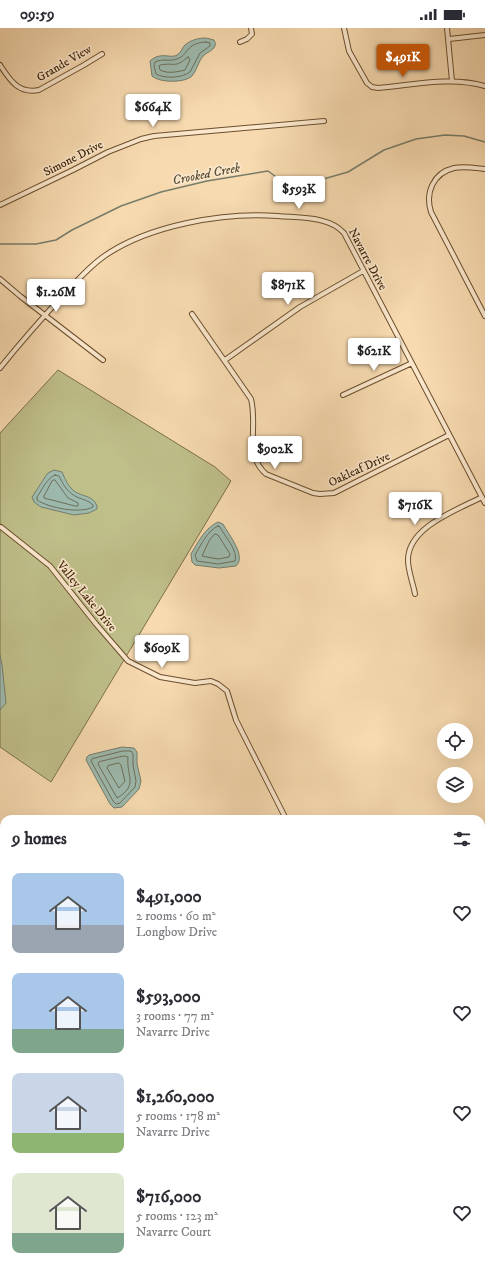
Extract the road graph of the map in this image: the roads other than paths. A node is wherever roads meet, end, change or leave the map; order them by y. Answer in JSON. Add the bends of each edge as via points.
{"nodes":[{"id":1,"x":251,"y":28,"type":"edge"},
{"id":2,"x":344,"y":28,"type":"edge"},
{"id":3,"x":447,"y":28,"type":"edge"},
{"id":4,"x":485,"y":35,"type":"edge"},
{"id":5,"x":449,"y":39,"type":"junction"},
{"id":6,"x":240,"y":42,"type":"dead end"},
{"id":7,"x":102,"y":54,"type":"dead end"},
{"id":8,"x":0,"y":65,"type":"edge"},
{"id":9,"x":452,"y":81,"type":"junction"},
{"id":10,"x":485,"y":86,"type":"edge"},
{"id":11,"x":324,"y":121,"type":"dead end"},
{"id":12,"x":485,"y":169,"type":"edge"},
{"id":13,"x":0,"y":205,"type":"edge"},
{"id":14,"x":363,"y":271,"type":"junction"},
{"id":15,"x":0,"y":279,"type":"edge"},
{"id":16,"x":45,"y":314,"type":"junction"},
{"id":17,"x":192,"y":314,"type":"dead end"},
{"id":18,"x":485,"y":316,"type":"edge"},
{"id":19,"x":104,"y":360,"type":"dead end"},
{"id":20,"x":225,"y":360,"type":"junction"},
{"id":21,"x":412,"y":364,"type":"junction"},
{"id":22,"x":0,"y":368,"type":"edge"},
{"id":23,"x":343,"y":395,"type":"dead end"},
{"id":24,"x":449,"y":435,"type":"junction"},
{"id":25,"x":482,"y":497,"type":"junction"},
{"id":26,"x":485,"y":503,"type":"edge"},
{"id":27,"x":1,"y":527,"type":"dead end"},
{"id":28,"x":415,"y":594,"type":"dead end"},
{"id":29,"x":284,"y":815,"type":"edge"}],
"edges":[{"from":1,"to":6,"type":"street","via":[[252,34]]},
{"from":2,"to":9,"type":"street","via":[[352,56],[367,83],[372,86],[378,88]]},
{"from":3,"to":5,"type":"street"},
{"from":4,"to":5,"type":"street"},
{"from":5,"to":9,"type":"street"},
{"from":7,"to":8,"type":"street","name":"Grande View","via":[[33,91],[26,91],[17,86]]},
{"from":9,"to":10,"type":"street"},
{"from":11,"to":13,"type":"street","name":"Simone Drive","via":[[141,139],[108,152]]},
{"from":12,"to":18,"type":"street","via":[[454,168],[441,174],[435,179],[429,191],[429,205]]},
{"from":14,"to":16,"type":"street","name":"Navarre Drive","via":[[344,233],[328,222],[264,215],[208,219],[166,228],[122,245],[85,272]]},
{"from":14,"to":20,"type":"street","via":[[300,307]]},
{"from":14,"to":21,"type":"street","name":"Navarre Drive"},
{"from":15,"to":16,"type":"street"},
{"from":16,"to":19,"type":"street"},
{"from":16,"to":22,"type":"street","name":"Navarre Drive"},
{"from":17,"to":20,"type":"street","name":"Oakleaf Drive"},
{"from":20,"to":24,"type":"street","name":"Oakleaf Drive","via":[[251,399],[254,410],[253,450],[256,464],[266,474],[313,493],[327,494],[342,490]]},
{"from":21,"to":23,"type":"street"},
{"from":21,"to":24,"type":"street","name":"Navarre Drive"},
{"from":24,"to":25,"type":"street","name":"Navarre Drive"},
{"from":25,"to":26,"type":"street","name":"Navarre Drive"},
{"from":25,"to":28,"type":"street","via":[[429,525],[418,535],[411,547],[408,560]]},
{"from":27,"to":29,"type":"street","name":"Valley Lake Drive","via":[[50,566],[128,661],[160,677],[195,683],[211,681],[227,691],[236,720]]}]}
